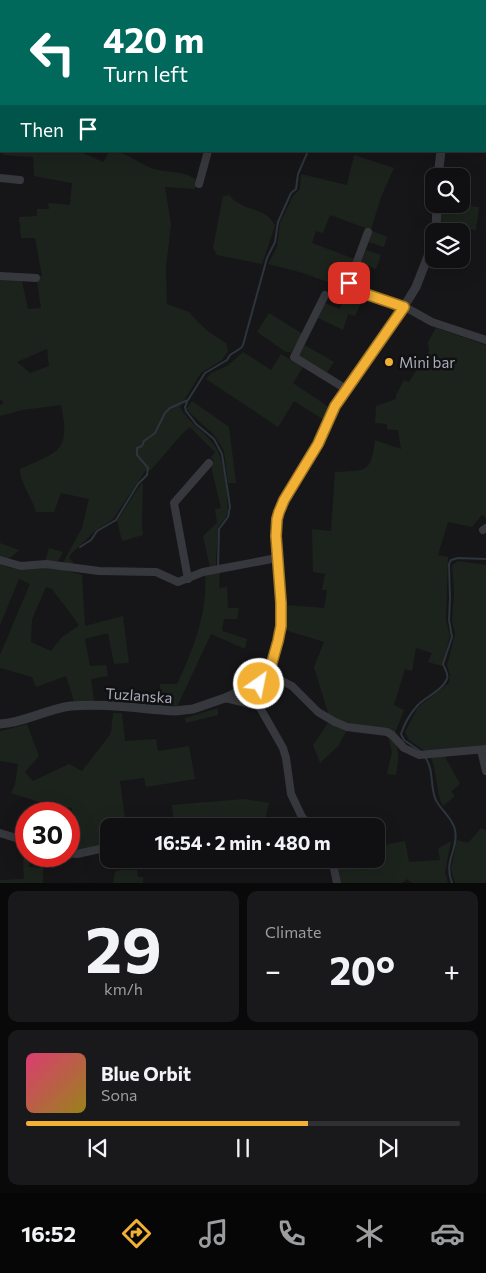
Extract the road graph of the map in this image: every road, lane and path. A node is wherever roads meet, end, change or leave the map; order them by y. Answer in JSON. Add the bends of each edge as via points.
{"nodes":[{"id":1,"x":208,"y":152,"type":"edge"},
{"id":2,"x":440,"y":152,"type":"edge"},
{"id":3,"x":439,"y":168,"type":"edge"},
{"id":4,"x":0,"y":178,"type":"edge"},
{"id":5,"x":20,"y":180,"type":"dead end"},
{"id":6,"x":199,"y":184,"type":"dead end"},
{"id":7,"x":368,"y":232,"type":"dead end"},
{"id":8,"x":425,"y":266,"type":"edge"},
{"id":9,"x":0,"y":276,"type":"edge"},
{"id":10,"x":36,"y":278,"type":"dead end"},
{"id":11,"x":325,"y":295,"type":"dead end"},
{"id":12,"x":404,"y":307,"type":"junction"},
{"id":13,"x":486,"y":340,"type":"edge"},
{"id":14,"x":346,"y":389,"type":"junction"},
{"id":15,"x":209,"y":463,"type":"dead end"},
{"id":16,"x":277,"y":558,"type":"junction"},
{"id":17,"x":0,"y":560,"type":"edge"},
{"id":18,"x":188,"y":579,"type":"junction"},
{"id":19,"x":268,"y":670,"type":"junction"},
{"id":20,"x":258,"y":680,"type":"junction"},
{"id":21,"x":225,"y":698,"type":"junction"},
{"id":22,"x":259,"y":706,"type":"junction"},
{"id":23,"x":0,"y":724,"type":"edge"},
{"id":24,"x":483,"y":750,"type":"edge"},
{"id":25,"x":486,"y":771,"type":"edge"},
{"id":26,"x":303,"y":818,"type":"edge"},
{"id":27,"x":0,"y":833,"type":"edge"},
{"id":28,"x":15,"y":838,"type":"edge"},
{"id":29,"x":100,"y":849,"type":"edge"},
{"id":30,"x":80,"y":853,"type":"edge"},
{"id":31,"x":334,"y":868,"type":"edge"},
{"id":32,"x":338,"y":883,"type":"edge"}],
"edges":[{"from":1,"to":6,"type":"street"},
{"from":2,"to":3,"type":"street"},
{"from":4,"to":5,"type":"street"},
{"from":7,"to":12,"type":"street","via":[[349,287]]},
{"from":8,"to":12,"type":"street"},
{"from":9,"to":10,"type":"street"},
{"from":11,"to":14,"type":"street","via":[[294,357]]},
{"from":12,"to":13,"type":"street","via":[[432,322]]},
{"from":12,"to":14,"type":"street"},
{"from":14,"to":16,"type":"street","via":[[281,506],[276,525]]},
{"from":15,"to":18,"type":"street","via":[[174,503]]},
{"from":16,"to":18,"type":"street","via":[[203,572]]},
{"from":16,"to":19,"type":"street","via":[[281,626],[275,656]]},
{"from":17,"to":18,"type":"street","via":[[21,566],[56,564],[100,571],[156,572],[178,582]]},
{"from":19,"to":20,"type":"street","name":"Tuzlanska"},
{"from":19,"to":24,"type":"street","via":[[270,675],[292,686],[318,712],[334,722],[347,727],[387,732],[416,755]]},
{"from":20,"to":21,"type":"street","name":"Tuzlanska"},
{"from":20,"to":22,"type":"street"},
{"from":21,"to":22,"type":"street"},
{"from":21,"to":23,"type":"street","name":"Tuzlanska","via":[[175,712],[71,706],[49,710],[15,723]]},
{"from":22,"to":26,"type":"street","via":[[283,748],[290,794]]},
{"from":24,"to":25,"type":"street"},
{"from":27,"to":28,"type":"street"},
{"from":29,"to":30,"type":"street"},
{"from":31,"to":32,"type":"street"}]}
